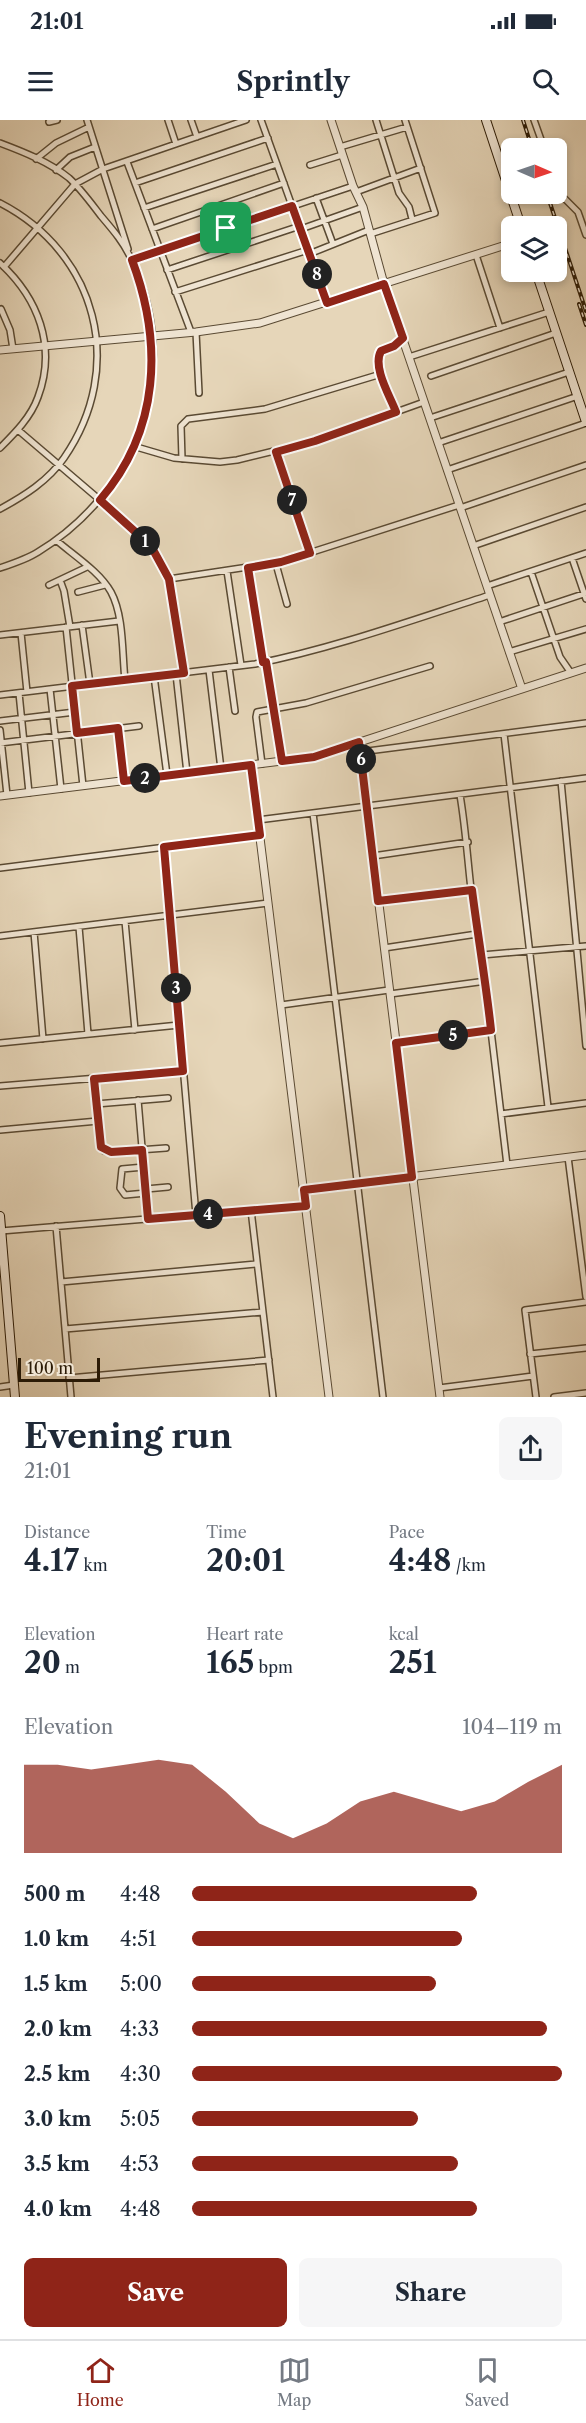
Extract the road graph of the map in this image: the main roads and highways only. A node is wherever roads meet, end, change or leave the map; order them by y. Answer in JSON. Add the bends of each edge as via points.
{"nodes":[{"id":1,"x":486,"y":120,"type":"edge"},
{"id":2,"x":518,"y":216,"type":"edge"},
{"id":3,"x":539,"y":282,"type":"edge"},
{"id":4,"x":586,"y":422,"type":"edge"},
{"id":5,"x":0,"y":1216,"type":"edge"},
{"id":6,"x":1,"y":1231,"type":"edge"},
{"id":7,"x":0,"y":1266,"type":"edge"},
{"id":8,"x":12,"y":1386,"type":"junction"},
{"id":9,"x":13,"y":1397,"type":"edge"}],
"edges":[{"from":1,"to":2,"type":"main road"},
{"from":3,"to":4,"type":"main road"},
{"from":5,"to":6,"type":"main road"},
{"from":6,"to":8,"type":"main road"},
{"from":7,"to":8,"type":"main road"},
{"from":8,"to":9,"type":"main road"}]}
